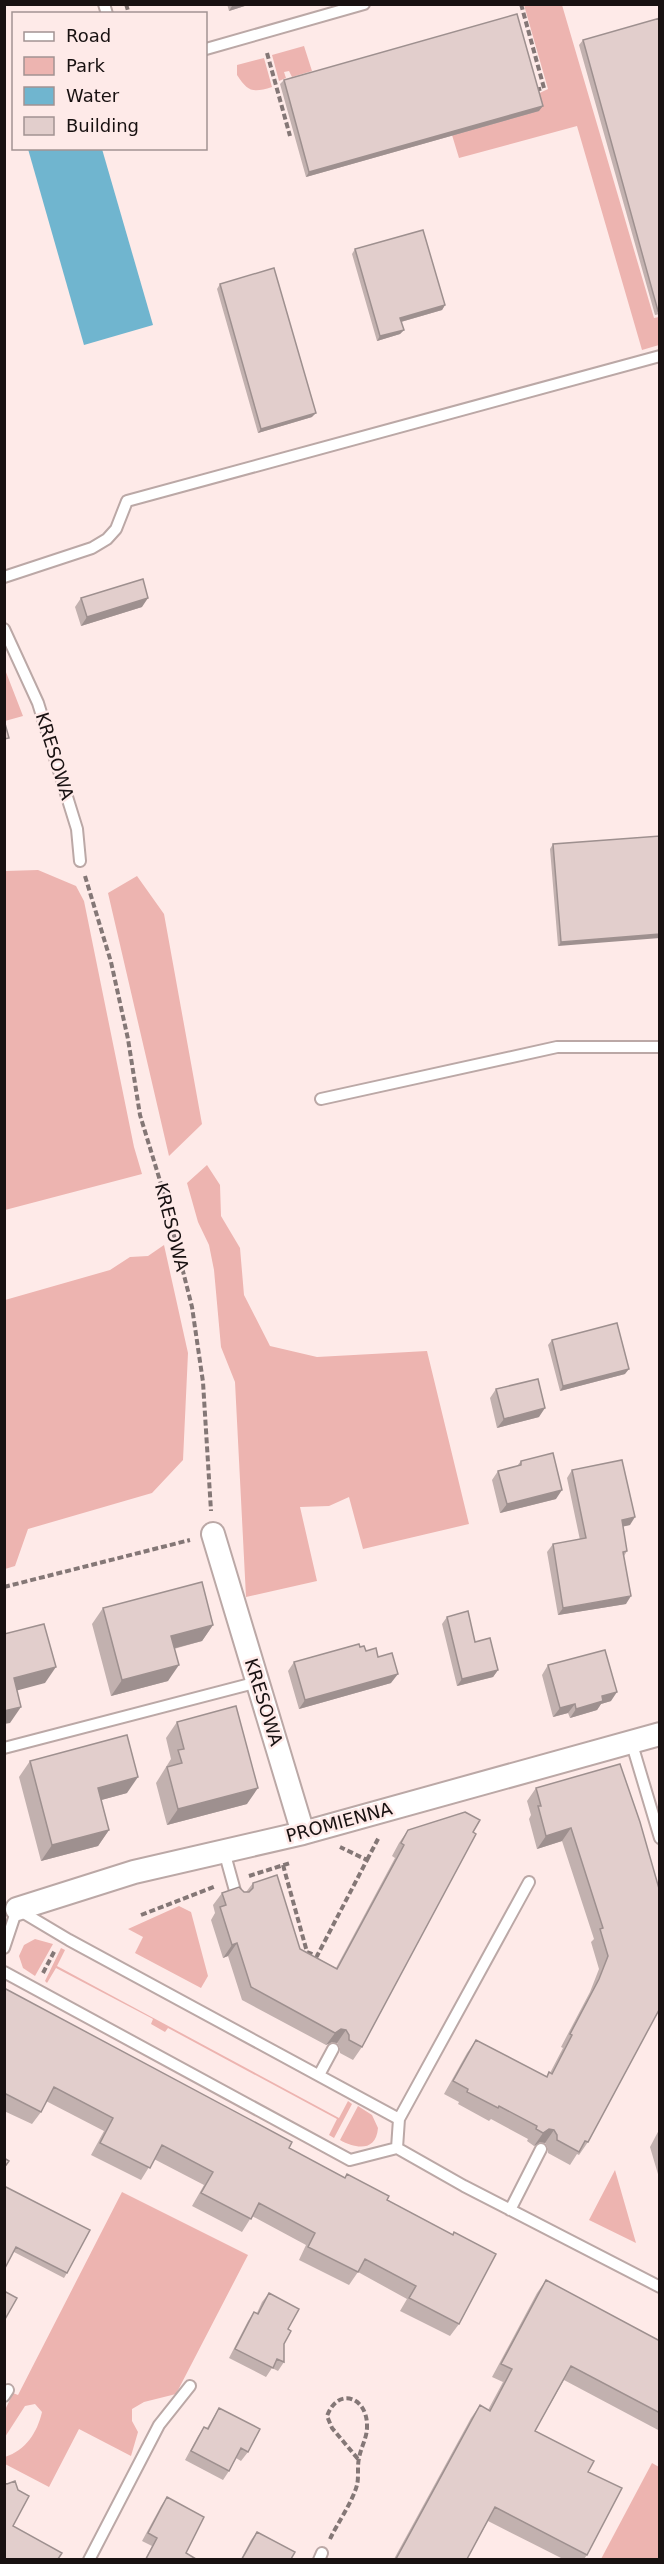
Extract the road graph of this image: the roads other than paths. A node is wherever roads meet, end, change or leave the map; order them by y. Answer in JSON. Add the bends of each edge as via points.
{"nodes":[{"id":1,"x":364,"y":4,"type":"edge"},
{"id":2,"x":207,"y":49,"type":"edge"},
{"id":3,"x":660,"y":356,"type":"edge"},
{"id":4,"x":4,"y":577,"type":"edge"},
{"id":5,"x":4,"y":629,"type":"edge"},
{"id":6,"x":80,"y":861,"type":"road end"},
{"id":7,"x":660,"y":1047,"type":"edge"},
{"id":8,"x":321,"y":1099,"type":"dead end"},
{"id":9,"x":213,"y":1534,"type":"road end"},
{"id":10,"x":258,"y":1682,"type":"junction"},
{"id":11,"x":660,"y":1734,"type":"edge"},
{"id":12,"x":631,"y":1741,"type":"junction"},
{"id":13,"x":4,"y":1748,"type":"edge"},
{"id":14,"x":303,"y":1833,"type":"junction"},
{"id":15,"x":660,"y":1838,"type":"edge"},
{"id":16,"x":224,"y":1850,"type":"junction"},
{"id":17,"x":529,"y":1882,"type":"dead end"},
{"id":18,"x":237,"y":1898,"type":"edge"},
{"id":19,"x":17,"y":1909,"type":"junction"},
{"id":20,"x":4,"y":1948,"type":"edge"},
{"id":21,"x":4,"y":1972,"type":"edge"},
{"id":22,"x":333,"y":2049,"type":"edge"},
{"id":23,"x":319,"y":2075,"type":"junction"},
{"id":24,"x":399,"y":2119,"type":"junction"},
{"id":25,"x":397,"y":2148,"type":"junction"},
{"id":26,"x":541,"y":2149,"type":"edge"},
{"id":27,"x":510,"y":2210,"type":"junction"},
{"id":28,"x":660,"y":2287,"type":"edge"},
{"id":29,"x":190,"y":2386,"type":"dead end"},
{"id":30,"x":89,"y":2559,"type":"edge"}],
"edges":[{"from":1,"to":2,"type":"lane"},
{"from":3,"to":4,"type":"lane","via":[[127,501],[116,529],[107,539],[92,548]]},
{"from":5,"to":6,"type":"lane","name":"KRESOWA","via":[[39,703],[76,829]]},
{"from":7,"to":8,"type":"lane","via":[[557,1047]]},
{"from":9,"to":10,"type":"street","name":"KRESOWA"},
{"from":10,"to":13,"type":"lane"},
{"from":10,"to":14,"type":"street","name":"KRESOWA"},
{"from":11,"to":12,"type":"street","name":"PROMIENNA"},
{"from":12,"to":14,"type":"street","name":"PROMIENNA"},
{"from":12,"to":15,"type":"lane"},
{"from":14,"to":16,"type":"street","name":"PROMIENNA"},
{"from":16,"to":18,"type":"lane"},
{"from":16,"to":19,"type":"street","name":"PROMIENNA","via":[[134,1872]]},
{"from":17,"to":24,"type":"lane"},
{"from":19,"to":20,"type":"lane"},
{"from":19,"to":23,"type":"lane"},
{"from":21,"to":25,"type":"lane","via":[[350,2160]]},
{"from":22,"to":23,"type":"lane"},
{"from":23,"to":24,"type":"lane"},
{"from":24,"to":25,"type":"lane"},
{"from":25,"to":27,"type":"lane"},
{"from":26,"to":27,"type":"lane"},
{"from":27,"to":28,"type":"lane"},
{"from":29,"to":30,"type":"lane","via":[[159,2425]]}]}
